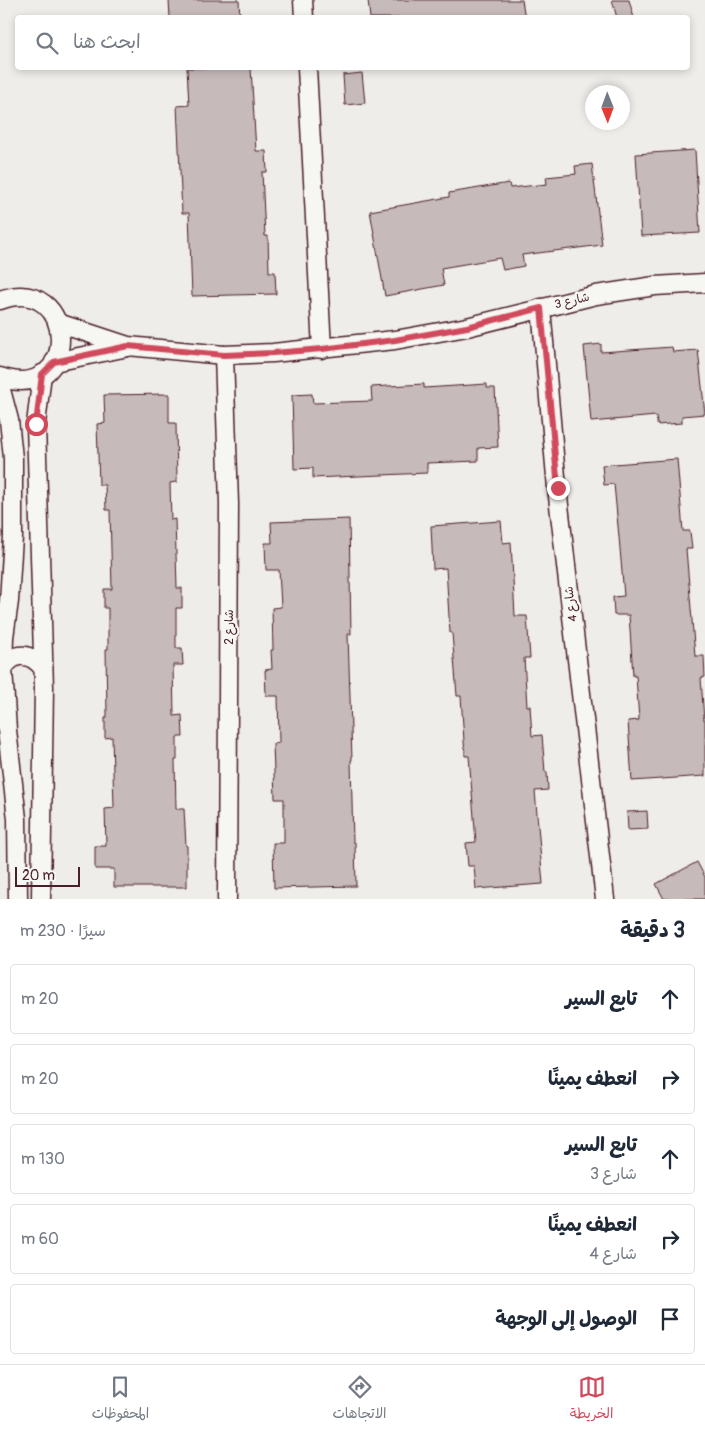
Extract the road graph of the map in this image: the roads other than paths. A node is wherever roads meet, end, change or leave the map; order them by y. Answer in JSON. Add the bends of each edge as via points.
{"nodes":[{"id":1,"x":303,"y":0,"type":"edge"},
{"id":2,"x":304,"y":15,"type":"edge"},
{"id":3,"x":307,"y":70,"type":"edge"},
{"id":4,"x":705,"y":283,"type":"edge"},
{"id":5,"x":0,"y":300,"type":"edge"},
{"id":6,"x":541,"y":308,"type":"junction"},
{"id":7,"x":58,"y":323,"type":"junction"},
{"id":8,"x":128,"y":346,"type":"junction"},
{"id":9,"x":322,"y":349,"type":"junction"},
{"id":10,"x":224,"y":355,"type":"junction"},
{"id":11,"x":48,"y":368,"type":"junction"},
{"id":12,"x":0,"y":377,"type":"edge"},
{"id":13,"x":0,"y":386,"type":"edge"},
{"id":14,"x":43,"y":668,"type":"junction"},
{"id":15,"x":3,"y":669,"type":"junction"},
{"id":16,"x":18,"y":899,"type":"edge"},
{"id":17,"x":41,"y":899,"type":"edge"},
{"id":18,"x":227,"y":899,"type":"edge"},
{"id":19,"x":605,"y":899,"type":"edge"}],
"edges":[{"from":1,"to":2,"type":"street"},
{"from":3,"to":9,"type":"street"},
{"from":4,"to":6,"type":"street","name":"شارع 3","via":[[655,286]]},
{"from":5,"to":7,"type":"street","via":[[10,296],[40,302]]},
{"from":6,"to":9,"type":"street","name":"شارع 3","via":[[467,327]]},
{"from":6,"to":19,"type":"street","name":"شارع 4"},
{"from":7,"to":8,"type":"street"},
{"from":7,"to":11,"type":"street","via":[[60,350]]},
{"from":8,"to":10,"type":"street","name":"شارع 3"},
{"from":8,"to":11,"type":"street"},
{"from":9,"to":10,"type":"street","name":"شارع 3"},
{"from":10,"to":18,"type":"street","name":"شارع 2","via":[[229,504]]},
{"from":11,"to":12,"type":"street","via":[[28,381]]},
{"from":11,"to":14,"type":"street","via":[[37,408],[36,441]]},
{"from":13,"to":15,"type":"street","via":[[9,420],[13,458],[13,537]]},
{"from":14,"to":15,"type":"street","via":[[38,661],[23,655],[14,657]]},
{"from":14,"to":17,"type":"street"},
{"from":15,"to":16,"type":"street","via":[[17,819]]}]}
